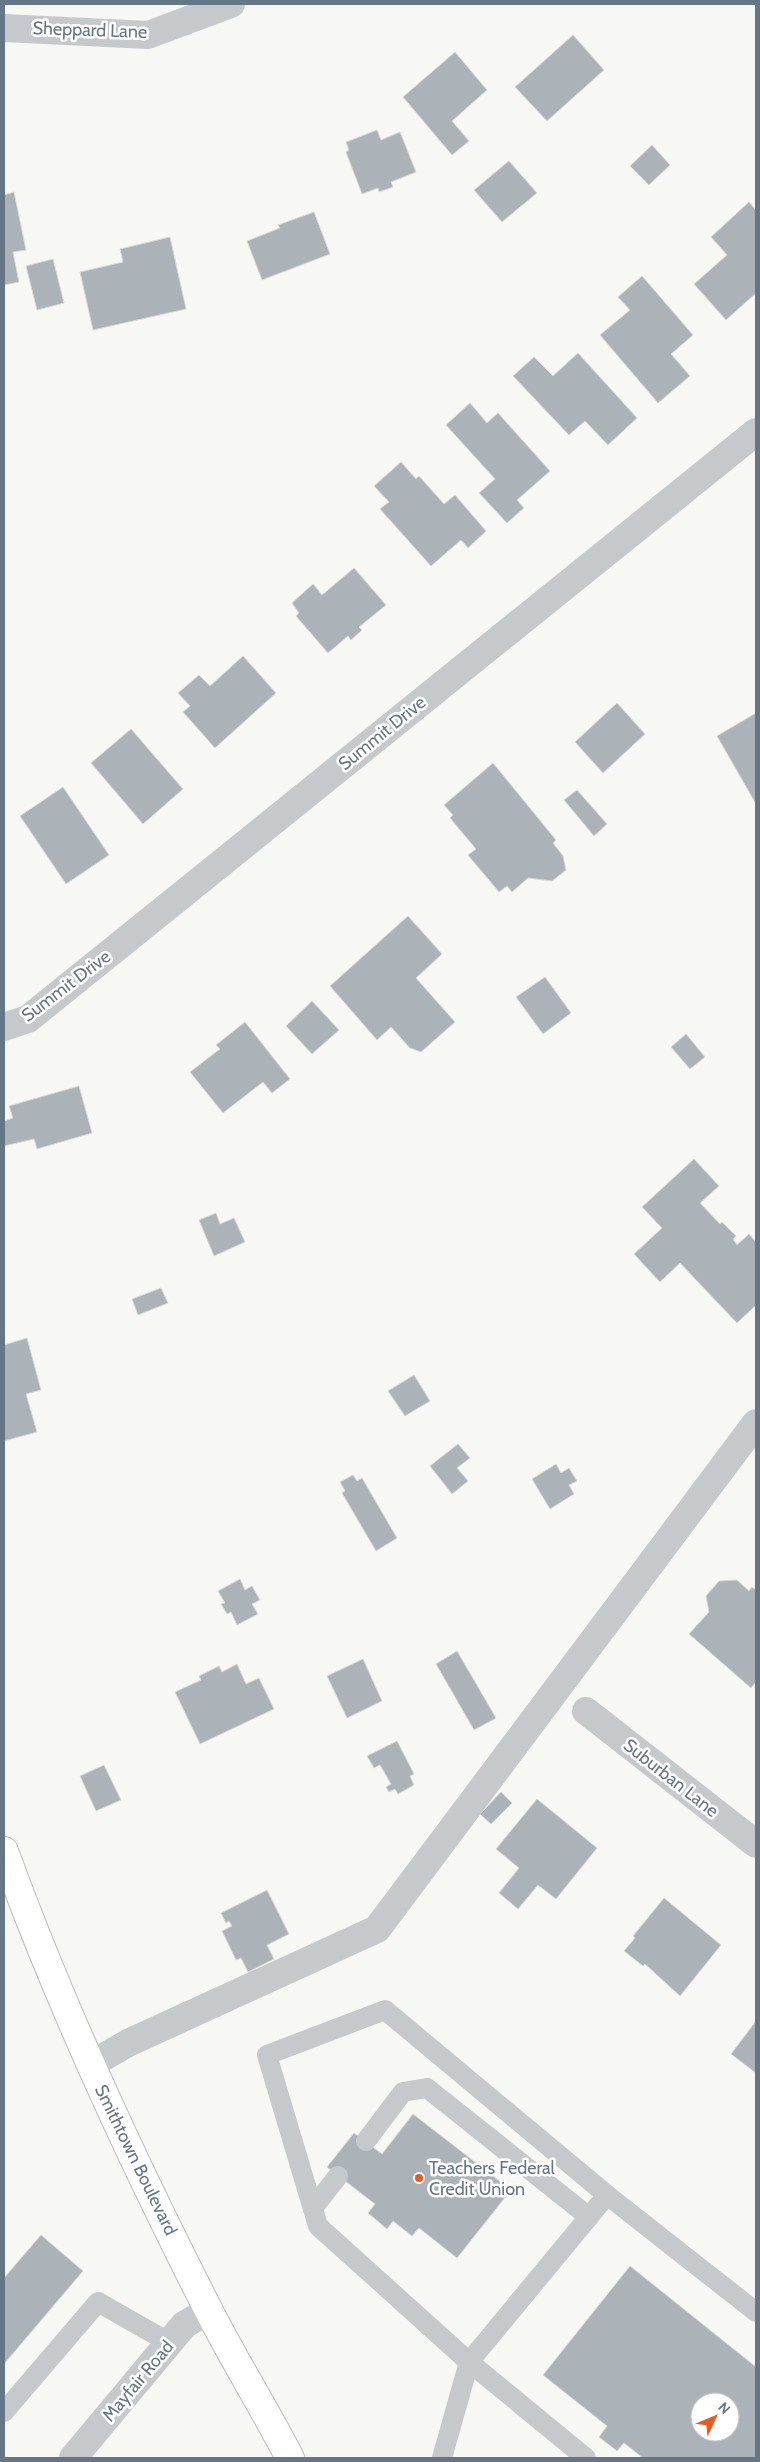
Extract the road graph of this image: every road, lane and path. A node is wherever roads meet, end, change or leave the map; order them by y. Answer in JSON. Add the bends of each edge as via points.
{"nodes":[{"id":1,"x":231,"y":4,"type":"edge"},
{"id":2,"x":4,"y":28,"type":"edge"},
{"id":3,"x":756,"y":432,"type":"edge"},
{"id":4,"x":4,"y":1027,"type":"edge"},
{"id":5,"x":756,"y":1423,"type":"edge"},
{"id":6,"x":586,"y":1712,"type":"dead end"},
{"id":7,"x":756,"y":1844,"type":"edge"},
{"id":8,"x":4,"y":1851,"type":"edge"},
{"id":9,"x":90,"y":2065,"type":"junction"},
{"id":10,"x":366,"y":2141,"type":"dead end"},
{"id":11,"x":338,"y":2176,"type":"dead end"},
{"id":12,"x":607,"y":2195,"type":"junction"},
{"id":13,"x":313,"y":2208,"type":"junction"},
{"id":14,"x":589,"y":2217,"type":"junction"},
{"id":15,"x":209,"y":2310,"type":"junction"},
{"id":16,"x":756,"y":2312,"type":"edge"},
{"id":17,"x":170,"y":2343,"type":"junction"},
{"id":18,"x":469,"y":2362,"type":"junction"},
{"id":19,"x":4,"y":2412,"type":"edge"},
{"id":20,"x":73,"y":2458,"type":"edge"},
{"id":21,"x":290,"y":2458,"type":"edge"},
{"id":22,"x":442,"y":2458,"type":"edge"},
{"id":23,"x":586,"y":2458,"type":"edge"}],
"edges":[{"from":1,"to":2,"type":"street","name":"Sheppard Lane","via":[[148,35]]},
{"from":3,"to":4,"type":"street","name":"Summit Drive","via":[[28,1019]]},
{"from":5,"to":9,"type":"street","via":[[377,1929],[128,2043]]},
{"from":6,"to":7,"type":"street","name":"Suburban Lane"},
{"from":8,"to":9,"type":"main road","name":"Smithtown Boulevard"},
{"from":9,"to":15,"type":"main road","name":"Smithtown Boulevard"},
{"from":10,"to":14,"type":"lane","via":[[403,2092],[427,2088]]},
{"from":11,"to":13,"type":"lane"},
{"from":12,"to":13,"type":"lane","via":[[385,2010],[267,2055]]},
{"from":12,"to":14,"type":"lane"},
{"from":12,"to":16,"type":"lane"},
{"from":13,"to":18,"type":"lane","via":[[318,2226]]},
{"from":14,"to":18,"type":"lane"},
{"from":15,"to":17,"type":"street","name":"Mayfair Road","via":[[184,2326]]},
{"from":15,"to":21,"type":"main road","name":"Smithtown Boulevard"},
{"from":17,"to":19,"type":"lane","via":[[98,2302]]},
{"from":17,"to":20,"type":"street","name":"Mayfair Road"},
{"from":18,"to":22,"type":"lane"},
{"from":18,"to":23,"type":"lane"}]}
